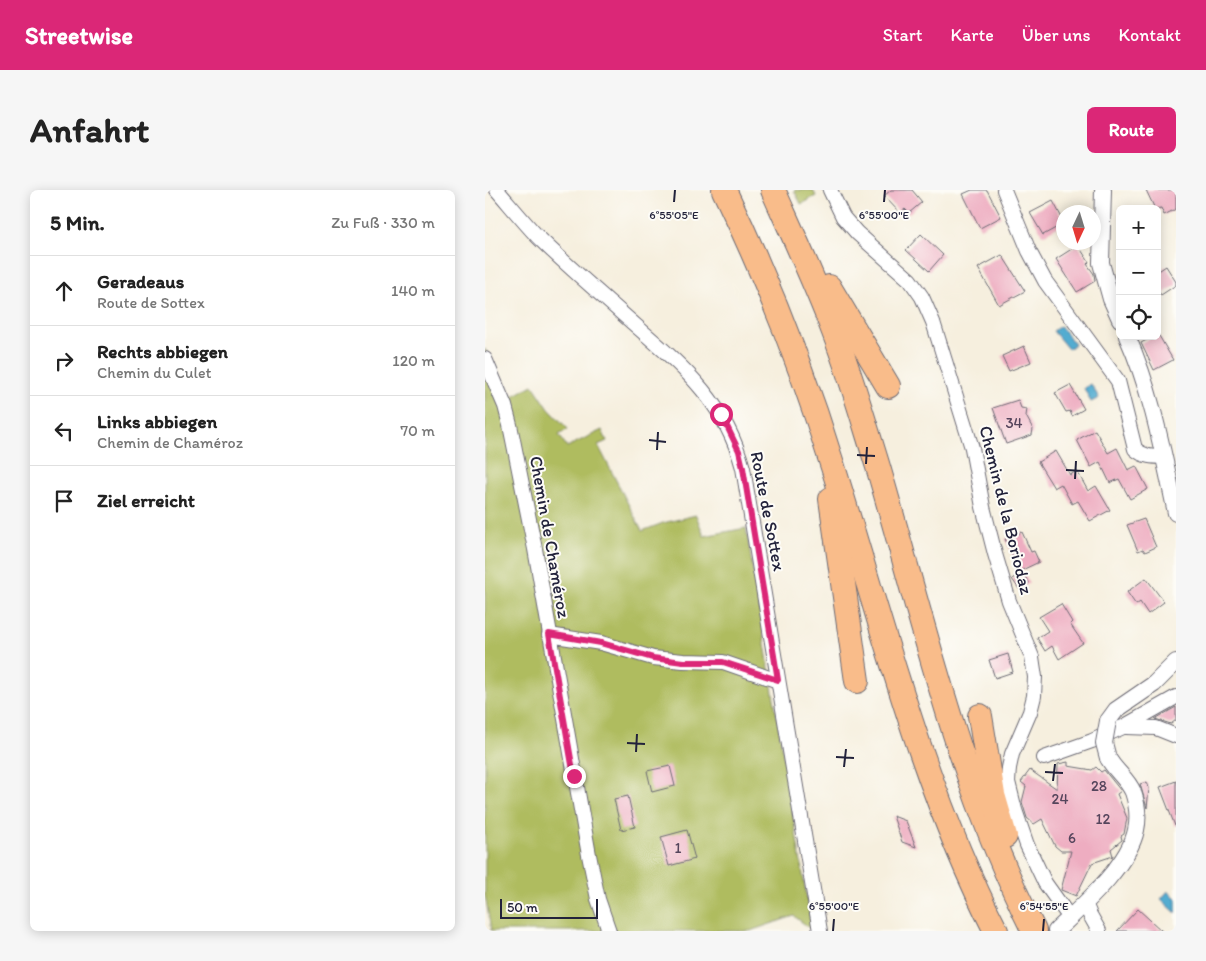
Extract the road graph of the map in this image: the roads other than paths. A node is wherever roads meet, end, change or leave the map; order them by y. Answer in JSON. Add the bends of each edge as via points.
{"nodes":[{"id":1,"x":497,"y":190,"type":"edge"},
{"id":2,"x":724,"y":190,"type":"edge"},
{"id":3,"x":774,"y":190,"type":"edge"},
{"id":4,"x":830,"y":190,"type":"edge"},
{"id":5,"x":1004,"y":190,"type":"edge"},
{"id":6,"x":1103,"y":190,"type":"edge"},
{"id":7,"x":1116,"y":310,"type":"edge"},
{"id":8,"x":1129,"y":340,"type":"edge"},
{"id":9,"x":485,"y":359,"type":"edge"},
{"id":10,"x":888,"y":386,"type":"dead end"},
{"id":11,"x":819,"y":426,"type":"junction"},
{"id":12,"x":1164,"y":457,"type":"junction"},
{"id":13,"x":1172,"y":483,"type":"edge"},
{"id":14,"x":1176,"y":513,"type":"edge"},
{"id":15,"x":549,"y":634,"type":"junction"},
{"id":16,"x":1176,"y":662,"type":"edge"},
{"id":17,"x":778,"y":680,"type":"junction"},
{"id":18,"x":857,"y":681,"type":"dead end"},
{"id":19,"x":1176,"y":697,"type":"edge"},
{"id":20,"x":980,"y":716,"type":"dead end"},
{"id":21,"x":1115,"y":724,"type":"junction"},
{"id":22,"x":1176,"y":736,"type":"edge"},
{"id":23,"x":1044,"y":758,"type":"dead end"},
{"id":24,"x":1085,"y":903,"type":"junction"},
{"id":25,"x":1070,"y":918,"type":"junction"},
{"id":26,"x":1032,"y":926,"type":"edge"},
{"id":27,"x":609,"y":931,"type":"edge"},
{"id":28,"x":820,"y":931,"type":"edge"},
{"id":29,"x":996,"y":931,"type":"edge"},
{"id":30,"x":1056,"y":931,"type":"edge"},
{"id":31,"x":1099,"y":931,"type":"edge"}],
"edges":[{"from":1,"to":17,"type":"street","name":"Route de Sottex","via":[[538,236],[695,381],[721,414],[739,451],[743,468]]},
{"from":2,"to":11,"type":"highway","via":[[777,309]]},
{"from":3,"to":10,"type":"highway"},
{"from":3,"to":26,"type":"highway","via":[[835,334],[876,461],[960,751],[993,843]]},
{"from":4,"to":25,"type":"street","name":"Chemin de la Boriodaz","via":[[843,217],[857,233],[910,280],[933,322],[972,448],[995,554],[1009,601],[1032,657],[1034,696],[1012,754],[1008,782],[1034,860],[1045,883]]},
{"from":5,"to":12,"type":"street","via":[[1045,280],[1118,381],[1135,450],[1149,457]]},
{"from":6,"to":7,"type":"street","via":[[1101,263]]},
{"from":8,"to":12,"type":"street","via":[[1142,371]]},
{"from":9,"to":15,"type":"street","name":"Chemin de Chaméroz","via":[[510,426]]},
{"from":11,"to":18,"type":"highway"},
{"from":11,"to":29,"type":"highway","via":[[924,760],[950,829]]},
{"from":12,"to":13,"type":"street"},
{"from":13,"to":14,"type":"street"},
{"from":15,"to":17,"type":"street","via":[[601,643],[653,658],[723,662]]},
{"from":15,"to":27,"type":"street","name":"Chemin de Chaméroz","via":[[598,899]]},
{"from":16,"to":21,"type":"street","via":[[1154,684],[1116,710]]},
{"from":17,"to":28,"type":"street","name":"Route de Sottex"},
{"from":19,"to":21,"type":"street"},
{"from":20,"to":26,"type":"highway","via":[[993,795]]},
{"from":21,"to":22,"type":"street","via":[[1156,728]]},
{"from":21,"to":23,"type":"street","via":[[1092,741]]},
{"from":21,"to":24,"type":"street","bridge":true,"via":[[1103,743],[1112,767],[1132,791],[1137,804],[1137,829],[1120,862]]},
{"from":24,"to":25,"type":"street"},
{"from":24,"to":31,"type":"street"},
{"from":25,"to":30,"type":"street"}]}
